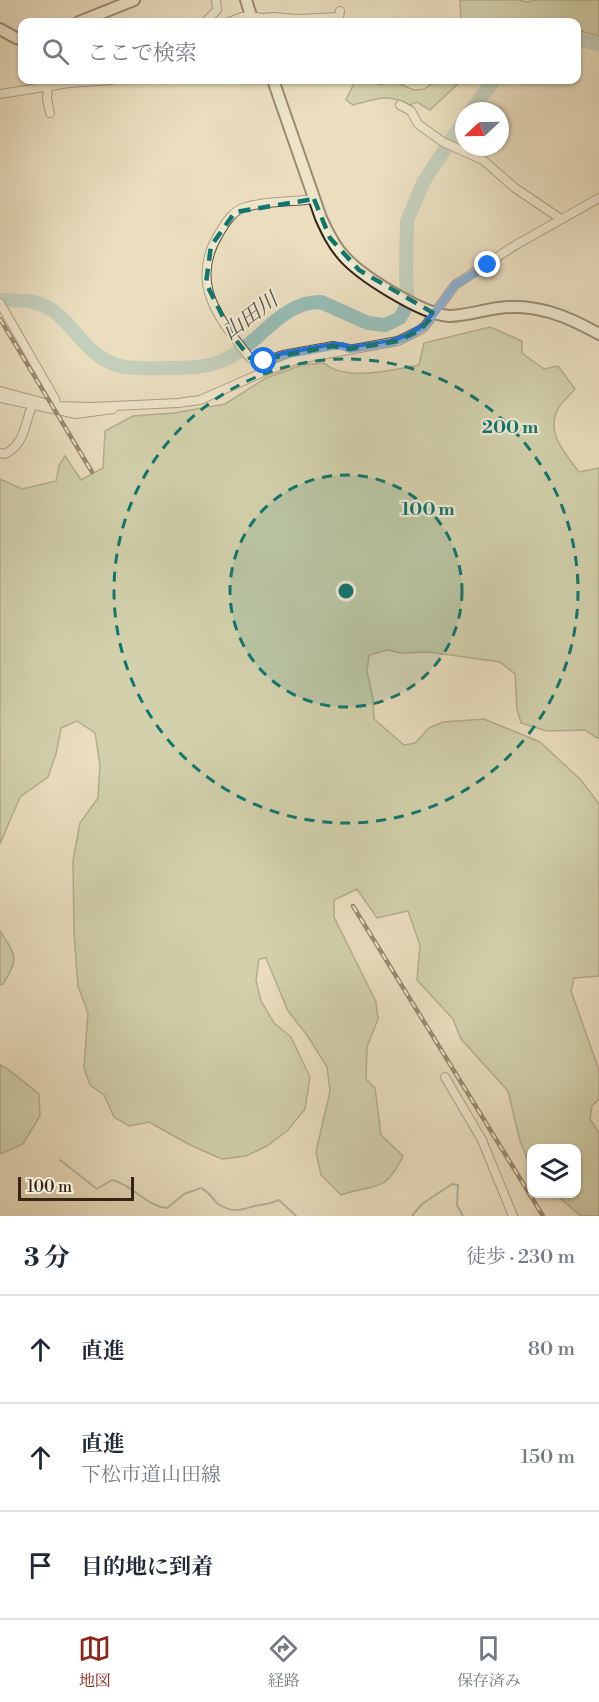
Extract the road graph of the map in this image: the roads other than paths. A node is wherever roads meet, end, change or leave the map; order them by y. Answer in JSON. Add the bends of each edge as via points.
{"nodes":[{"id":1,"x":134,"y":0,"type":"edge"},
{"id":2,"x":216,"y":0,"type":"edge"},
{"id":3,"x":246,"y":0,"type":"edge"},
{"id":4,"x":340,"y":11,"type":"dead end"},
{"id":5,"x":89,"y":18,"type":"edge"},
{"id":6,"x":209,"y":18,"type":"edge"},
{"id":7,"x":252,"y":18,"type":"edge"},
{"id":8,"x":262,"y":18,"type":"edge"},
{"id":9,"x":289,"y":18,"type":"edge"},
{"id":10,"x":318,"y":18,"type":"edge"},
{"id":11,"x":0,"y":29,"type":"edge"},
{"id":12,"x":18,"y":38,"type":"edge"},
{"id":13,"x":69,"y":84,"type":"edge"},
{"id":14,"x":274,"y":84,"type":"edge"},
{"id":15,"x":48,"y":86,"type":"junction"},
{"id":16,"x":0,"y":94,"type":"edge"},
{"id":17,"x":400,"y":105,"type":"dead end"},
{"id":18,"x":50,"y":113,"type":"dead end"},
{"id":19,"x":599,"y":198,"type":"edge"},
{"id":20,"x":314,"y":200,"type":"junction"},
{"id":21,"x":561,"y":219,"type":"junction"},
{"id":22,"x":0,"y":304,"type":"edge"},
{"id":23,"x":435,"y":314,"type":"junction"},
{"id":24,"x":599,"y":334,"type":"edge"},
{"id":25,"x":350,"y":349,"type":"junction"},
{"id":26,"x":0,"y":391,"type":"edge"},
{"id":27,"x":0,"y":398,"type":"edge"},
{"id":28,"x":122,"y":405,"type":"junction"},
{"id":29,"x":32,"y":406,"type":"junction"},
{"id":30,"x":56,"y":406,"type":"junction"},
{"id":31,"x":0,"y":453,"type":"edge"},
{"id":32,"x":445,"y":1077,"type":"dead end"},
{"id":33,"x":513,"y":1216,"type":"edge"}],
"edges":[{"from":1,"to":5,"type":"street"},
{"from":2,"to":6,"type":"street","via":[[217,10]]},
{"from":3,"to":7,"type":"street"},
{"from":4,"to":10,"type":"street","via":[[339,17]]},
{"from":8,"to":9,"type":"street"},
{"from":11,"to":12,"type":"street"},
{"from":13,"to":15,"type":"street"},
{"from":14,"to":20,"type":"street"},
{"from":15,"to":16,"type":"street"},
{"from":15,"to":18,"type":"street"},
{"from":17,"to":21,"type":"street","via":[[443,142],[483,160],[515,188]]},
{"from":19,"to":21,"type":"street"},
{"from":20,"to":23,"type":"street","via":[[342,255],[381,285]]},
{"from":20,"to":25,"type":"street","via":[[246,207],[235,212],[211,246],[206,283],[215,309],[250,358],[264,361],[333,346]]},
{"from":21,"to":23,"type":"street","via":[[455,285]]},
{"from":22,"to":30,"type":"street"},
{"from":23,"to":24,"type":"street","via":[[460,316],[499,308],[539,308],[575,320]]},
{"from":23,"to":25,"type":"street","via":[[420,330],[398,341]]},
{"from":25,"to":28,"type":"street","via":[[279,365],[200,400]]},
{"from":26,"to":30,"type":"street"},
{"from":27,"to":29,"type":"street"},
{"from":28,"to":29,"type":"street","via":[[108,411],[75,414]]},
{"from":28,"to":30,"type":"street"},
{"from":29,"to":31,"type":"street","via":[[16,449]]},
{"from":32,"to":33,"type":"street","via":[[482,1140]]}]}
